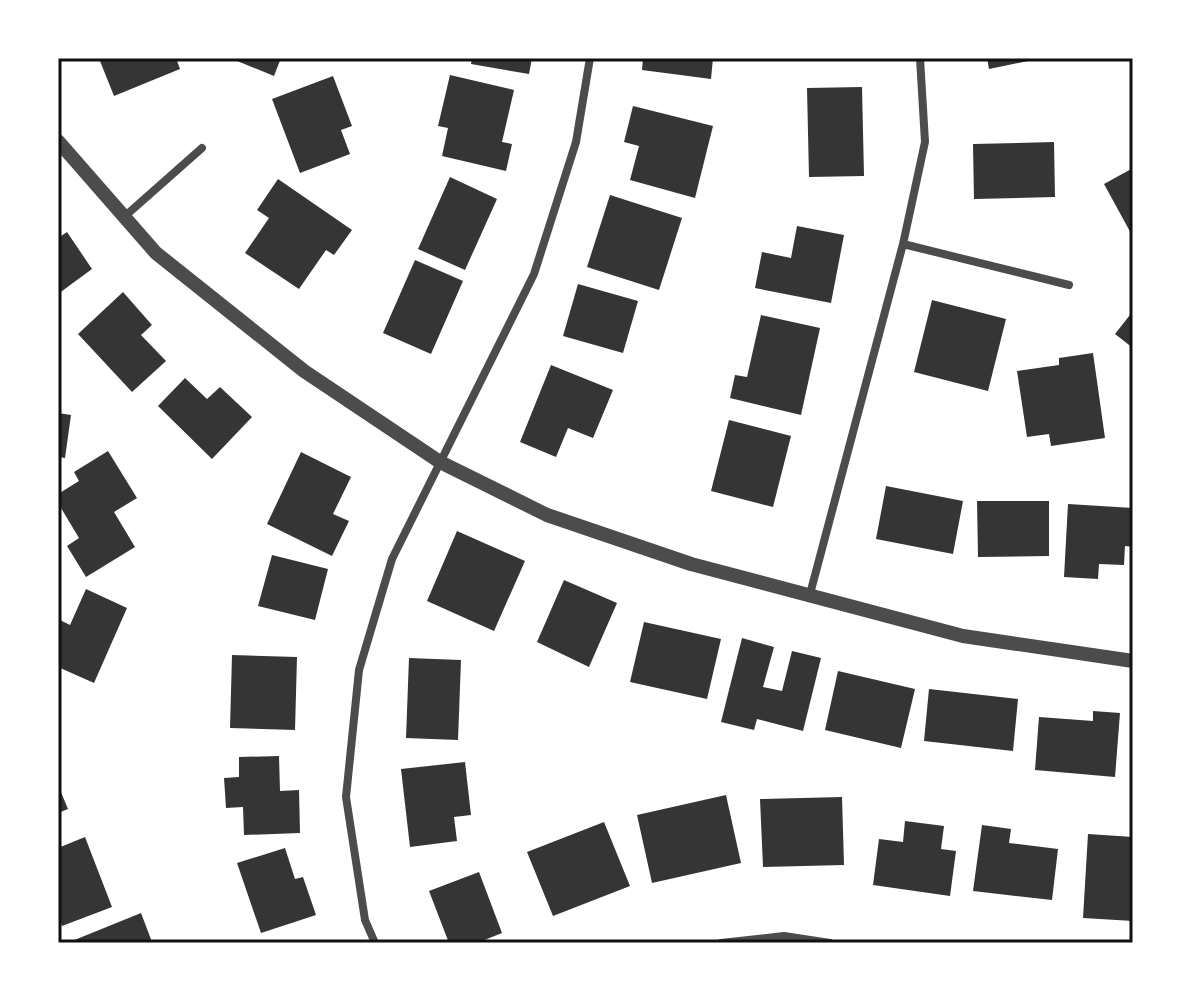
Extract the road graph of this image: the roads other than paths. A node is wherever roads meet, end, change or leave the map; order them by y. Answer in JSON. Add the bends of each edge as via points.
{"nodes":[{"id":1,"x":590,"y":58,"type":"edge"},
{"id":2,"x":920,"y":58,"type":"edge"},
{"id":3,"x":58,"y":141,"type":"edge"},
{"id":4,"x":202,"y":148,"type":"dead end"},
{"id":5,"x":124,"y":217,"type":"junction"},
{"id":6,"x":903,"y":244,"type":"junction"},
{"id":7,"x":1069,"y":285,"type":"dead end"},
{"id":8,"x":440,"y":462,"type":"junction"},
{"id":9,"x":810,"y":594,"type":"junction"},
{"id":10,"x":1133,"y":661,"type":"edge"},
{"id":11,"x":375,"y":943,"type":"edge"},
{"id":12,"x":721,"y":943,"type":"edge"},
{"id":13,"x":830,"y":943,"type":"edge"}],
"edges":[{"from":1,"to":8,"type":"street","via":[[576,142],[534,274]]},
{"from":2,"to":6,"type":"street","via":[[925,142]]},
{"from":3,"to":5,"type":"street"},
{"from":4,"to":5,"type":"street"},
{"from":5,"to":8,"type":"street","via":[[156,253],[304,371]]},
{"from":6,"to":7,"type":"street"},
{"from":6,"to":9,"type":"street"},
{"from":8,"to":9,"type":"street","via":[[547,515],[691,564]]},
{"from":8,"to":11,"type":"street","via":[[392,559],[359,670],[346,797],[365,920]]},
{"from":9,"to":10,"type":"street","via":[[963,636]]},
{"from":12,"to":13,"type":"street","via":[[784,936]]}]}
